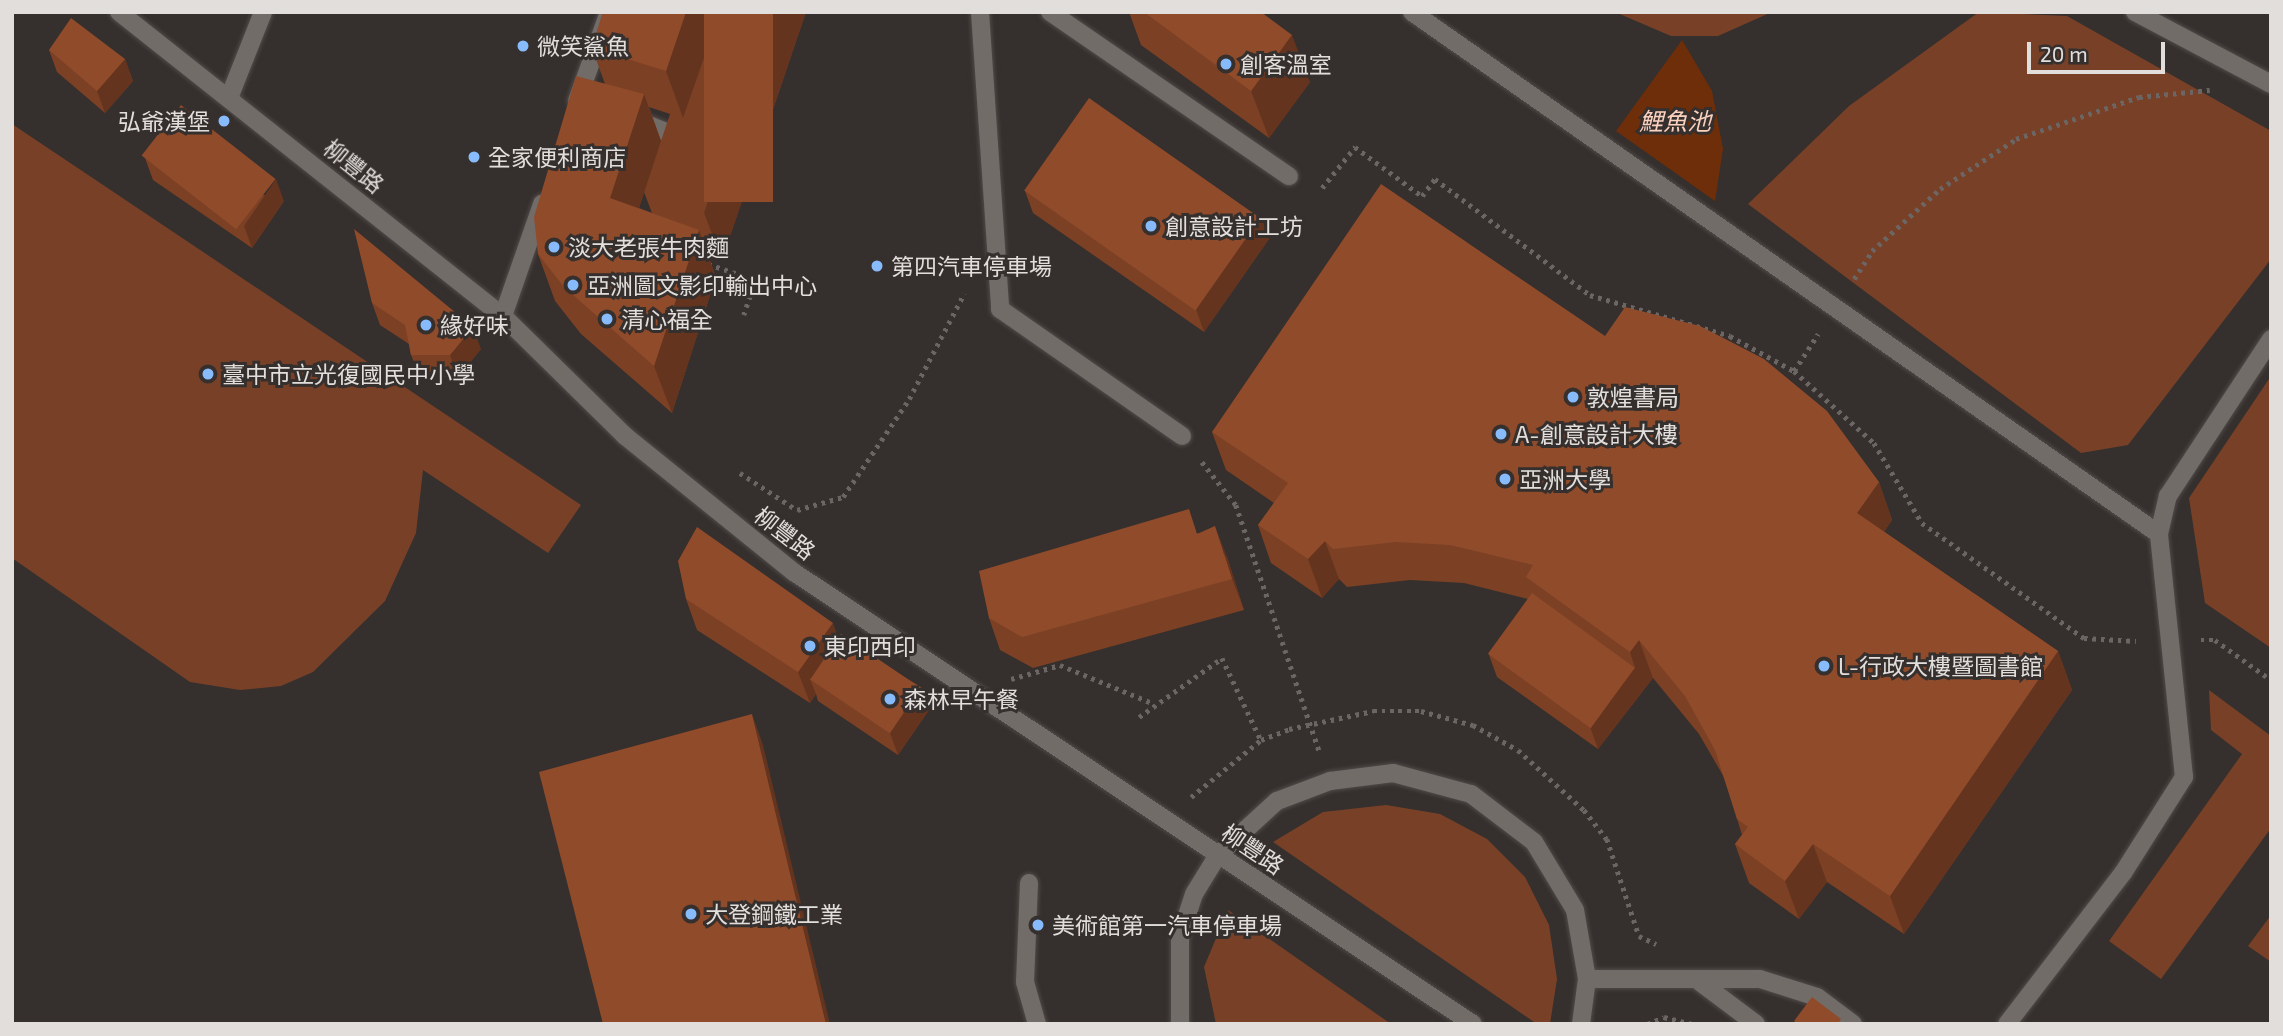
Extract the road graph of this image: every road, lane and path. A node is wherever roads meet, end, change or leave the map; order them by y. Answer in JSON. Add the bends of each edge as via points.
{"nodes":[{"id":1,"x":119,"y":12,"type":"edge"},
{"id":2,"x":263,"y":12,"type":"edge"},
{"id":3,"x":609,"y":12,"type":"edge"},
{"id":4,"x":980,"y":12,"type":"edge"},
{"id":5,"x":1050,"y":12,"type":"edge"},
{"id":6,"x":1412,"y":12,"type":"edge"},
{"id":7,"x":2135,"y":12,"type":"edge"},
{"id":8,"x":2271,"y":84,"type":"edge"},
{"id":9,"x":229,"y":98,"type":"junction"},
{"id":10,"x":578,"y":99,"type":"junction"},
{"id":11,"x":569,"y":124,"type":"edge"},
{"id":12,"x":674,"y":163,"type":"edge"},
{"id":13,"x":1289,"y":176,"type":"joint"},
{"id":14,"x":547,"y":188,"type":"edge"},
{"id":15,"x":694,"y":259,"type":"edge"},
{"id":16,"x":967,"y":287,"type":"dead end"},
{"id":17,"x":1836,"y":307,"type":"junction"},
{"id":18,"x":744,"y":315,"type":"dead end"},
{"id":19,"x":503,"y":316,"type":"junction"},
{"id":20,"x":2271,"y":339,"type":"edge"},
{"id":21,"x":1794,"y":371,"type":"junction"},
{"id":22,"x":1182,"y":436,"type":"joint"},
{"id":23,"x":740,"y":473,"type":"dead end"},
{"id":24,"x":2159,"y":534,"type":"junction"},
{"id":25,"x":2173,"y":642,"type":"junction"},
{"id":26,"x":2271,"y":680,"type":"edge"},
{"id":27,"x":1153,"y":703,"type":"junction"},
{"id":28,"x":992,"y":704,"type":"junction"},
{"id":29,"x":1139,"y":717,"type":"dead end"},
{"id":30,"x":1261,"y":740,"type":"dead end"},
{"id":31,"x":1330,"y":781,"type":"junction"},
{"id":32,"x":1217,"y":855,"type":"junction"},
{"id":33,"x":1029,"y":884,"type":"dead end"},
{"id":34,"x":1587,"y":979,"type":"junction"},
{"id":35,"x":1700,"y":982,"type":"junction"},
{"id":36,"x":1037,"y":1024,"type":"edge"},
{"id":37,"x":1180,"y":1024,"type":"edge"},
{"id":38,"x":1473,"y":1024,"type":"edge"},
{"id":39,"x":1581,"y":1024,"type":"edge"},
{"id":40,"x":1647,"y":1024,"type":"edge"},
{"id":41,"x":1693,"y":1024,"type":"edge"},
{"id":42,"x":1756,"y":1024,"type":"edge"},
{"id":43,"x":1853,"y":1024,"type":"edge"},
{"id":44,"x":2007,"y":1024,"type":"edge"}],
"edges":[{"from":1,"to":9,"type":"street","name":"柳豐路"},
{"from":2,"to":9,"type":"street"},
{"from":3,"to":10,"type":"street"},
{"from":4,"to":22,"type":"street","via":[[1000,309]]},
{"from":5,"to":13,"type":"street"},
{"from":6,"to":17,"type":"street"},
{"from":7,"to":8,"type":"street"},
{"from":8,"to":17,"type":"path","via":[[2139,97],[2016,139],[1940,189],[1872,251]]},
{"from":9,"to":19,"type":"street","name":"柳豐路"},
{"from":10,"to":11,"type":"street"},
{"from":10,"to":12,"type":"street","via":[[686,131]]},
{"from":13,"to":21,"type":"path","via":[[1317,195],[1355,146],[1422,197],[1435,179],[1590,295],[1730,336]]},
{"from":14,"to":19,"type":"street"},
{"from":15,"to":18,"type":"path","via":[[756,280]]},
{"from":16,"to":23,"type":"path","via":[[909,399],[843,498],[797,510]]},
{"from":17,"to":21,"type":"path"},
{"from":17,"to":24,"type":"street"},
{"from":19,"to":28,"type":"street","name":"柳豐路","via":[[654,461],[795,573]]},
{"from":20,"to":24,"type":"street","via":[[2168,496]]},
{"from":21,"to":25,"type":"path","via":[[1874,443],[1923,523],[2084,638]]},
{"from":22,"to":31,"type":"path","via":[[1236,505]]},
{"from":24,"to":25,"type":"street"},
{"from":25,"to":26,"type":"path","via":[[2215,640]]},
{"from":25,"to":44,"type":"street","via":[[2184,777],[2123,873]]},
{"from":27,"to":28,"type":"path","via":[[1060,664],[1015,674]]},
{"from":27,"to":29,"type":"path"},
{"from":27,"to":30,"type":"path","via":[[1222,658]]},
{"from":28,"to":32,"type":"street","name":"柳豐路"},
{"from":31,"to":32,"type":"street","via":[[1277,802]]},
{"from":31,"to":34,"type":"street","via":[[1393,774],[1433,780],[1505,814],[1558,874],[1575,910]]},
{"from":32,"to":37,"type":"street","via":[[1194,894],[1180,937]]},
{"from":32,"to":38,"type":"street","name":"柳豐路"},
{"from":33,"to":36,"type":"street","via":[[1025,982]]},
{"from":34,"to":35,"type":"street"},
{"from":34,"to":39,"type":"street"},
{"from":35,"to":42,"type":"street"},
{"from":35,"to":43,"type":"street","via":[[1759,979],[1817,997]]},
{"from":40,"to":41,"type":"path","via":[[1664,1017]]}]}
